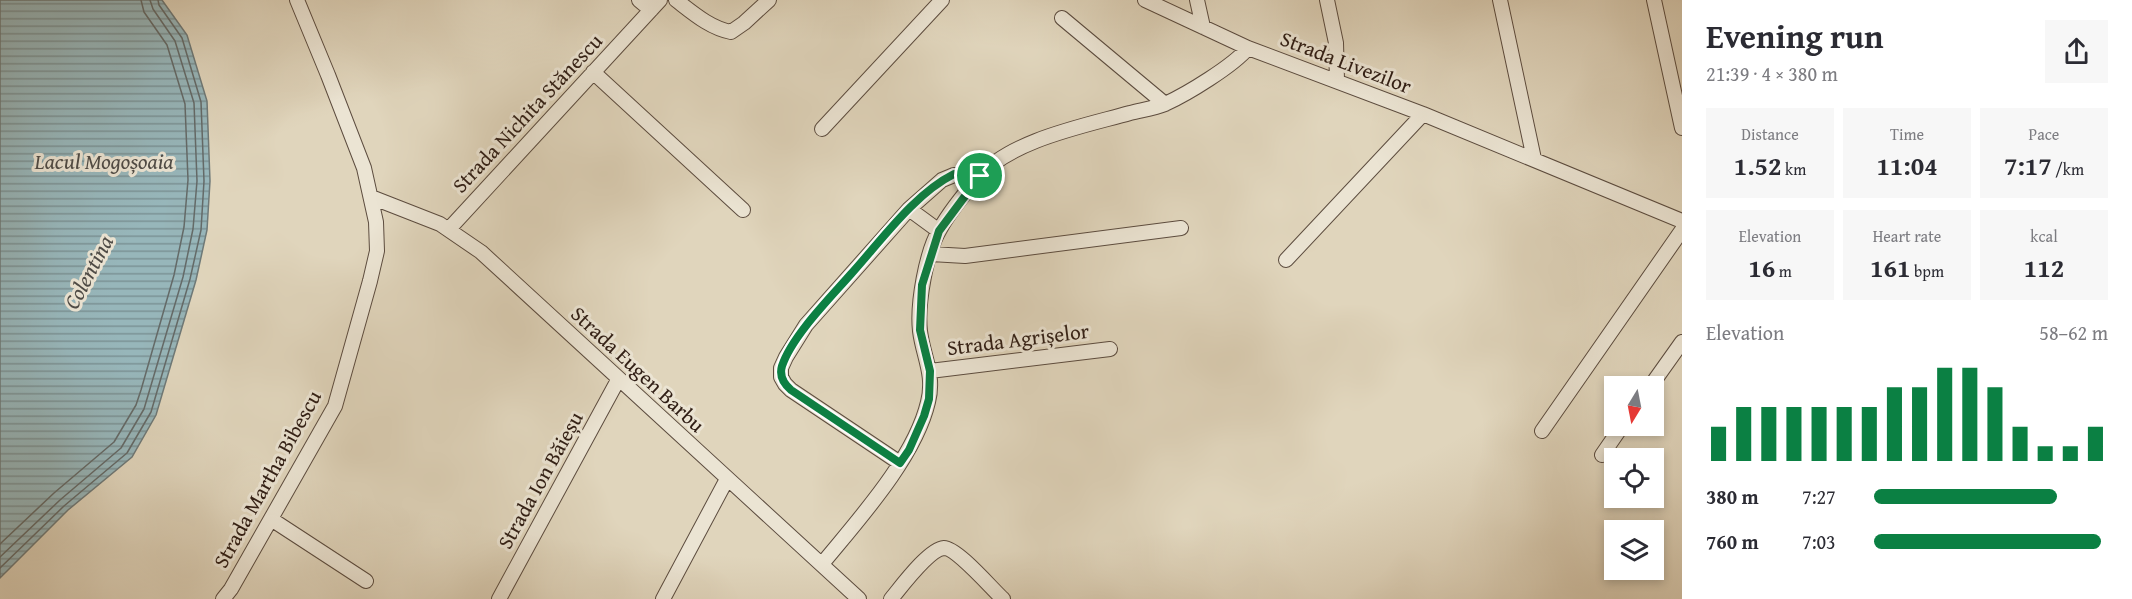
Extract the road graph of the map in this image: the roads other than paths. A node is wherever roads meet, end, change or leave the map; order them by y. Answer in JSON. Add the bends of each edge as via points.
{"nodes":[{"id":1,"x":297,"y":0,"type":"edge"},
{"id":2,"x":639,"y":0,"type":"edge"},
{"id":3,"x":676,"y":0,"type":"edge"},
{"id":4,"x":769,"y":0,"type":"edge"},
{"id":5,"x":942,"y":0,"type":"edge"},
{"id":6,"x":1145,"y":0,"type":"edge"},
{"id":7,"x":1197,"y":0,"type":"edge"},
{"id":8,"x":1327,"y":0,"type":"edge"},
{"id":9,"x":1500,"y":0,"type":"edge"},
{"id":10,"x":1654,"y":0,"type":"edge"},
{"id":11,"x":656,"y":5,"type":"edge"},
{"id":12,"x":1062,"y":18,"type":"dead end"},
{"id":13,"x":1203,"y":27,"type":"junction"},
{"id":14,"x":1248,"y":48,"type":"junction"},
{"id":15,"x":593,"y":72,"type":"junction"},
{"id":16,"x":1337,"y":80,"type":"junction"},
{"id":17,"x":1165,"y":104,"type":"junction"},
{"id":18,"x":1423,"y":114,"type":"junction"},
{"id":19,"x":1682,"y":128,"type":"edge"},
{"id":20,"x":822,"y":129,"type":"dead end"},
{"id":21,"x":1534,"y":159,"type":"junction"},
{"id":22,"x":980,"y":176,"type":"junction"},
{"id":23,"x":371,"y":197,"type":"junction"},
{"id":24,"x":909,"y":209,"type":"junction"},
{"id":25,"x":743,"y":210,"type":"dead end"},
{"id":26,"x":1682,"y":221,"type":"edge"},
{"id":27,"x":1181,"y":228,"type":"dead end"},
{"id":28,"x":449,"y":229,"type":"junction"},
{"id":29,"x":1682,"y":230,"type":"edge"},
{"id":30,"x":939,"y":231,"type":"junction"},
{"id":31,"x":931,"y":254,"type":"junction"},
{"id":32,"x":1286,"y":260,"type":"dead end"},
{"id":33,"x":1682,"y":342,"type":"edge"},
{"id":34,"x":1110,"y":349,"type":"dead end"},
{"id":35,"x":930,"y":371,"type":"junction"},
{"id":36,"x":1658,"y":376,"type":"edge"},
{"id":37,"x":618,"y":380,"type":"junction"},
{"id":38,"x":1542,"y":431,"type":"dead end"},
{"id":39,"x":1615,"y":436,"type":"edge"},
{"id":40,"x":1602,"y":455,"type":"dead end"},
{"id":41,"x":900,"y":463,"type":"junction"},
{"id":42,"x":727,"y":479,"type":"junction"},
{"id":43,"x":271,"y":519,"type":"junction"},
{"id":44,"x":822,"y":564,"type":"junction"},
{"id":45,"x":366,"y":581,"type":"dead end"},
{"id":46,"x":223,"y":599,"type":"edge"},
{"id":47,"x":499,"y":599,"type":"edge"},
{"id":48,"x":663,"y":599,"type":"edge"},
{"id":49,"x":859,"y":599,"type":"edge"},
{"id":50,"x":891,"y":599,"type":"edge"},
{"id":51,"x":1003,"y":599,"type":"edge"}],
"edges":[{"from":1,"to":23,"type":"street","name":"Strada Martha Bibescu","via":[[356,147]]},
{"from":2,"to":11,"type":"street"},
{"from":3,"to":4,"type":"street","via":[[719,29],[731,32]]},
{"from":5,"to":20,"type":"street"},
{"from":6,"to":13,"type":"street","name":"Strada Livezilor"},
{"from":7,"to":13,"type":"street"},
{"from":8,"to":16,"type":"street","via":[[1336,43]]},
{"from":9,"to":21,"type":"street"},
{"from":10,"to":19,"type":"street"},
{"from":11,"to":15,"type":"street","name":"Strada Nichita Stănescu"},
{"from":12,"to":17,"type":"street"},
{"from":13,"to":14,"type":"street","name":"Strada Livezilor"},
{"from":14,"to":16,"type":"street","name":"Strada Livezilor"},
{"from":14,"to":17,"type":"street","via":[[1238,60]]},
{"from":15,"to":25,"type":"street"},
{"from":15,"to":28,"type":"street","name":"Strada Nichita Stănescu"},
{"from":16,"to":18,"type":"street","name":"Strada Livezilor"},
{"from":17,"to":22,"type":"street","via":[[1036,140]]},
{"from":18,"to":21,"type":"street","name":"Strada Livezilor"},
{"from":18,"to":32,"type":"street"},
{"from":21,"to":26,"type":"street","name":"Strada Livezilor"},
{"from":22,"to":24,"type":"street","via":[[954,174]]},
{"from":22,"to":30,"type":"street"},
{"from":23,"to":28,"type":"street","name":"Strada Eugen Barbu"},
{"from":23,"to":43,"type":"street","name":"Strada Martha Bibescu","via":[[377,250],[335,406]]},
{"from":24,"to":30,"type":"street"},
{"from":24,"to":41,"type":"street","via":[[806,325],[781,368],[791,390]]},
{"from":27,"to":31,"type":"street","via":[[965,256]]},
{"from":28,"to":37,"type":"street","name":"Strada Eugen Barbu","via":[[481,252]]},
{"from":29,"to":38,"type":"street"},
{"from":30,"to":31,"type":"street"},
{"from":31,"to":35,"type":"street","via":[[922,285],[920,330]]},
{"from":33,"to":36,"type":"street"},
{"from":34,"to":35,"type":"street","name":"Strada Agrișelor"},
{"from":35,"to":41,"type":"street","via":[[924,416]]},
{"from":37,"to":42,"type":"street","name":"Strada Eugen Barbu"},
{"from":37,"to":47,"type":"street","name":"Strada Ion Băieșu"},
{"from":39,"to":40,"type":"street"},
{"from":41,"to":44,"type":"street"},
{"from":42,"to":44,"type":"street","name":"Strada Eugen Barbu"},
{"from":42,"to":48,"type":"street"},
{"from":43,"to":45,"type":"street"},
{"from":43,"to":46,"type":"street","name":"Strada Martha Bibescu"},
{"from":44,"to":49,"type":"street","name":"Strada Eugen Barbu"},
{"from":50,"to":51,"type":"street","via":[[927,559],[944,548],[957,554]]}]}
